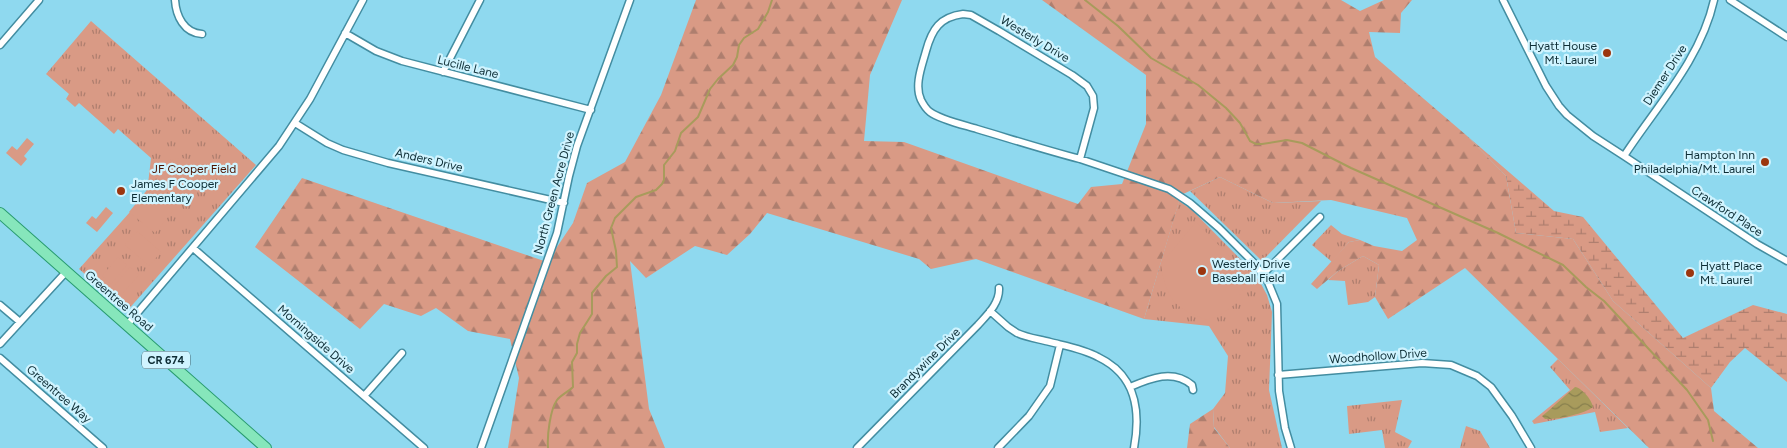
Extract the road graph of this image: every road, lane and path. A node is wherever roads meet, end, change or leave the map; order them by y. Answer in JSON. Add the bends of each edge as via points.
{"nodes":[{"id":1,"x":39,"y":0,"type":"edge"},
{"id":2,"x":175,"y":0,"type":"edge"},
{"id":3,"x":363,"y":0,"type":"edge"},
{"id":4,"x":480,"y":0,"type":"edge"},
{"id":5,"x":630,"y":0,"type":"edge"},
{"id":6,"x":1504,"y":0,"type":"edge"},
{"id":7,"x":1714,"y":0,"type":"edge"},
{"id":8,"x":1730,"y":0,"type":"edge"},
{"id":9,"x":345,"y":33,"type":"junction"},
{"id":10,"x":202,"y":34,"type":"dead end"},
{"id":11,"x":1787,"y":37,"type":"edge"},
{"id":12,"x":0,"y":45,"type":"edge"},
{"id":13,"x":443,"y":72,"type":"junction"},
{"id":14,"x":591,"y":110,"type":"junction"},
{"id":15,"x":295,"y":123,"type":"junction"},
{"id":16,"x":1624,"y":156,"type":"junction"},
{"id":17,"x":1080,"y":159,"type":"junction"},
{"id":18,"x":564,"y":203,"type":"junction"},
{"id":19,"x":0,"y":213,"type":"edge"},
{"id":20,"x":1320,"y":217,"type":"dead end"},
{"id":21,"x":193,"y":248,"type":"junction"},
{"id":22,"x":1787,"y":261,"type":"edge"},
{"id":23,"x":66,"y":272,"type":"junction"},
{"id":24,"x":1263,"y":274,"type":"junction"},
{"id":25,"x":999,"y":288,"type":"dead end"},
{"id":26,"x":0,"y":305,"type":"edge"},
{"id":27,"x":990,"y":311,"type":"junction"},
{"id":28,"x":20,"y":322,"type":"junction"},
{"id":29,"x":126,"y":325,"type":"junction"},
{"id":30,"x":0,"y":344,"type":"edge"},
{"id":31,"x":1060,"y":345,"type":"junction"},
{"id":32,"x":402,"y":352,"type":"dead end"},
{"id":33,"x":0,"y":358,"type":"edge"},
{"id":34,"x":1278,"y":374,"type":"junction"},
{"id":35,"x":1130,"y":387,"type":"junction"},
{"id":36,"x":1193,"y":390,"type":"dead end"},
{"id":37,"x":364,"y":396,"type":"junction"},
{"id":38,"x":103,"y":448,"type":"edge"},
{"id":39,"x":266,"y":448,"type":"edge"},
{"id":40,"x":424,"y":448,"type":"edge"},
{"id":41,"x":481,"y":448,"type":"edge"},
{"id":42,"x":858,"y":448,"type":"edge"},
{"id":43,"x":998,"y":448,"type":"edge"},
{"id":44,"x":1134,"y":448,"type":"edge"},
{"id":45,"x":1291,"y":448,"type":"edge"},
{"id":46,"x":1531,"y":448,"type":"edge"}],
"edges":[{"from":1,"to":12,"type":"street"},
{"from":2,"to":10,"type":"street","via":[[185,26],[194,34]]},
{"from":3,"to":9,"type":"street"},
{"from":4,"to":13,"type":"street"},
{"from":5,"to":14,"type":"street","name":"North Green Acre Drive"},
{"from":6,"to":16,"type":"street","name":"Crawford Place","via":[[1559,106],[1575,122]]},
{"from":7,"to":16,"type":"street","name":"Diemer Drive","via":[[1694,52]]},
{"from":8,"to":11,"type":"street"},
{"from":9,"to":13,"type":"street","name":"Lucille Lane","via":[[376,51]]},
{"from":9,"to":15,"type":"street"},
{"from":13,"to":14,"type":"street","name":"Lucille Lane"},
{"from":14,"to":18,"type":"street","name":"North Green Acre Drive","via":[[577,146]]},
{"from":15,"to":18,"type":"street","name":"Anders Drive","via":[[343,150]]},
{"from":15,"to":21,"type":"street"},
{"from":16,"to":22,"type":"street","name":"Crawford Place"},
{"from":17,"to":17,"type":"street","name":"Westerly Drive","via":[[1094,108],[1093,96],[1087,86],[971,15],[952,15],[939,24],[927,48],[918,86],[921,100],[930,112]]},
{"from":17,"to":24,"type":"street","name":"Westerly Drive","via":[[1180,196],[1213,222]]},
{"from":18,"to":41,"type":"street","name":"North Green Acre Drive","via":[[558,233]]},
{"from":19,"to":23,"type":"main road","name":"Greentree Road","number":"CR 674"},
{"from":20,"to":24,"type":"street"},
{"from":21,"to":29,"type":"street"},
{"from":21,"to":37,"type":"street","name":"Morningside Drive"},
{"from":23,"to":28,"type":"street"},
{"from":23,"to":29,"type":"main road","name":"Greentree Road","number":"CR 674"},
{"from":24,"to":34,"type":"street","name":"Westerly Drive","via":[[1277,304]]},
{"from":25,"to":27,"type":"street","name":"Brandywine Drive"},
{"from":26,"to":28,"type":"street"},
{"from":27,"to":31,"type":"street","via":[[1017,333]]},
{"from":27,"to":42,"type":"street","name":"Brandywine Drive"},
{"from":28,"to":30,"type":"street"},
{"from":29,"to":39,"type":"main road","name":"Greentree Road","number":"CR 674"},
{"from":31,"to":35,"type":"street","via":[[1098,357],[1115,367]]},
{"from":31,"to":43,"type":"street","via":[[1050,386],[1029,416]]},
{"from":32,"to":37,"type":"street"},
{"from":33,"to":38,"type":"street","name":"Greentree Way"},
{"from":34,"to":45,"type":"street","name":"Westerly Drive","via":[[1282,416]]},
{"from":34,"to":46,"type":"street","name":"Woodhollow Drive","via":[[1422,363],[1451,365],[1477,376],[1491,388]]},
{"from":35,"to":36,"type":"street","via":[[1154,377],[1166,376],[1184,379]]},
{"from":35,"to":44,"type":"street","via":[[1138,410]]},
{"from":37,"to":40,"type":"street","name":"Morningside Drive"}]}
